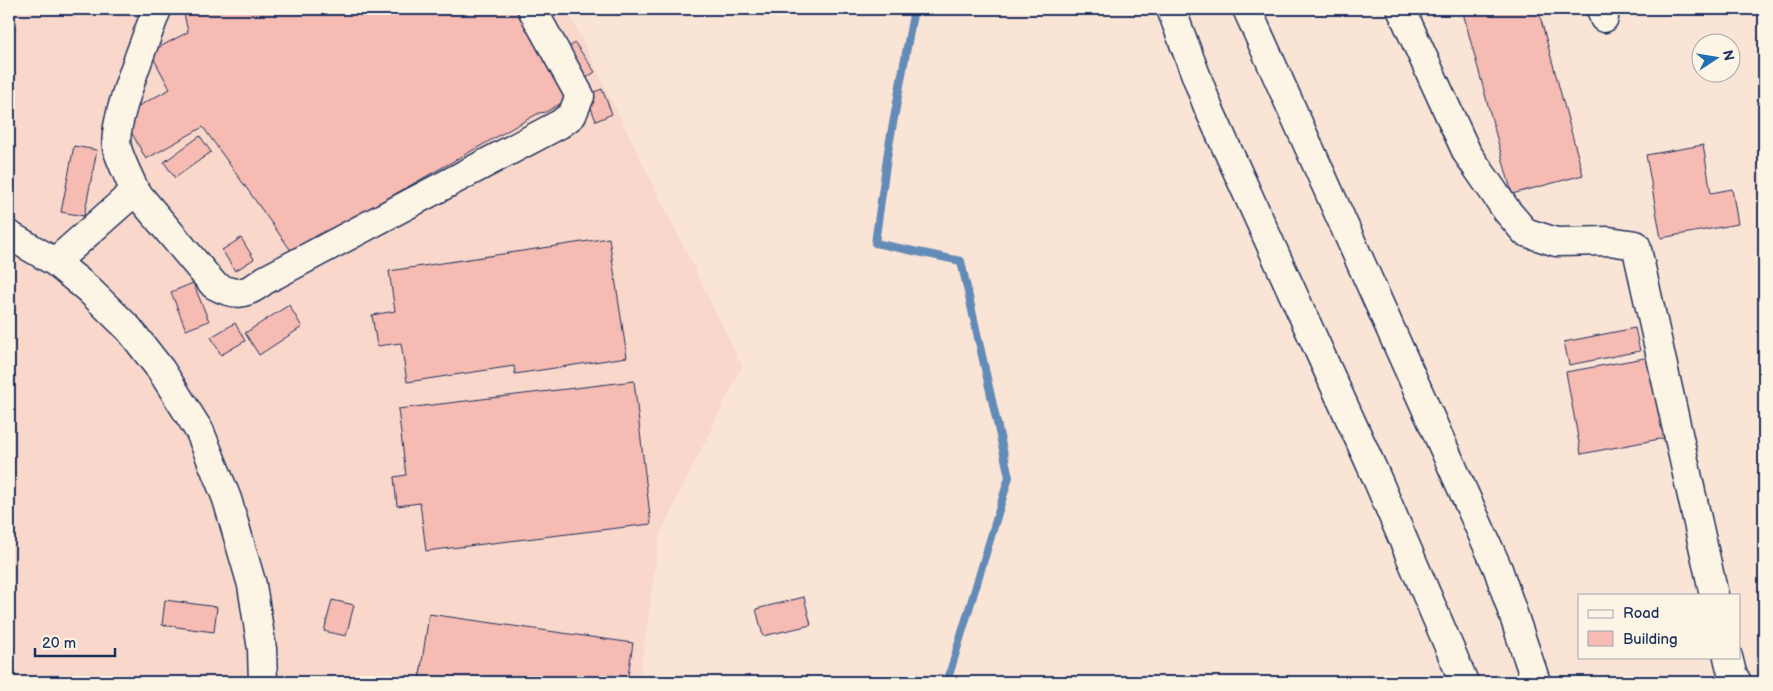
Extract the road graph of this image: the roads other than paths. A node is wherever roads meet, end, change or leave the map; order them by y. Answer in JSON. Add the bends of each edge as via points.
{"nodes":[{"id":1,"x":157,"y":9,"type":"edge"},
{"id":2,"x":532,"y":9,"type":"edge"},
{"id":3,"x":1171,"y":9,"type":"edge"},
{"id":4,"x":1246,"y":9,"type":"edge"},
{"id":5,"x":1401,"y":9,"type":"edge"},
{"id":6,"x":135,"y":191,"type":"junction"},
{"id":7,"x":9,"y":235,"type":"edge"},
{"id":8,"x":54,"y":262,"type":"junction"},
{"id":9,"x":1714,"y":594,"type":"edge"},
{"id":10,"x":1728,"y":658,"type":"edge"},
{"id":11,"x":263,"y":682,"type":"edge"},
{"id":12,"x":1464,"y":682,"type":"edge"},
{"id":13,"x":1536,"y":682,"type":"edge"},
{"id":14,"x":1737,"y":682,"type":"edge"}],
"edges":[{"from":1,"to":6,"type":"street","via":[[117,129],[117,147]]},
{"from":2,"to":6,"type":"street","via":[[580,96],[572,115],[265,280],[251,291],[228,292],[214,284]]},
{"from":3,"to":12,"type":"street","via":[[1208,106],[1375,474]]},
{"from":4,"to":13,"type":"street","via":[[1498,570]]},
{"from":5,"to":9,"type":"street","via":[[1467,153],[1525,232],[1556,242],[1609,241],[1636,245]]},
{"from":6,"to":8,"type":"street"},
{"from":7,"to":8,"type":"street"},
{"from":8,"to":11,"type":"street","via":[[129,329],[200,432],[227,499],[252,585],[262,649]]},
{"from":10,"to":14,"type":"street"}]}
